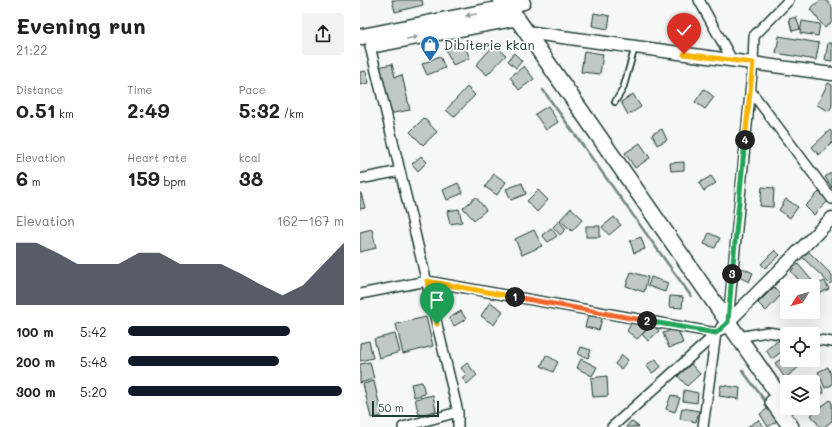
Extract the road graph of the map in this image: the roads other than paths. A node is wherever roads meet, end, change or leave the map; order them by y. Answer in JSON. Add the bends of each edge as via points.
{"nodes":[{"id":1,"x":700,"y":0,"type":"edge"},
{"id":2,"x":788,"y":0,"type":"edge"},
{"id":3,"x":526,"y":2,"type":"edge"},
{"id":4,"x":505,"y":9,"type":"edge"},
{"id":5,"x":526,"y":32,"type":"junction"},
{"id":6,"x":363,"y":44,"type":"edge"},
{"id":7,"x":635,"y":47,"type":"junction"},
{"id":8,"x":732,"y":60,"type":"junction"},
{"id":9,"x":753,"y":63,"type":"junction"},
{"id":10,"x":832,"y":74,"type":"edge"},
{"id":11,"x":750,"y":90,"type":"junction"},
{"id":12,"x":615,"y":102,"type":"dead end"},
{"id":13,"x":400,"y":171,"type":"junction"},
{"id":14,"x":360,"y":179,"type":"edge"},
{"id":15,"x":832,"y":199,"type":"edge"},
{"id":16,"x":832,"y":218,"type":"edge"},
{"id":17,"x":427,"y":281,"type":"junction"},
{"id":18,"x":360,"y":294,"type":"edge"},
{"id":19,"x":722,"y":328,"type":"junction"},
{"id":20,"x":780,"y":334,"type":"edge"},
{"id":21,"x":738,"y":337,"type":"junction"},
{"id":22,"x":820,"y":340,"type":"edge"},
{"id":23,"x":832,"y":342,"type":"edge"},
{"id":24,"x":780,"y":398,"type":"edge"},
{"id":25,"x":458,"y":412,"type":"junction"},
{"id":26,"x":792,"y":415,"type":"edge"},
{"id":27,"x":403,"y":427,"type":"edge"},
{"id":28,"x":458,"y":427,"type":"edge"},
{"id":29,"x":612,"y":427,"type":"edge"},
{"id":30,"x":703,"y":427,"type":"edge"},
{"id":31,"x":791,"y":427,"type":"edge"},
{"id":32,"x":801,"y":427,"type":"edge"}],
"edges":[{"from":1,"to":8,"type":"street"},
{"from":2,"to":9,"type":"street","via":[[754,36]]},
{"from":3,"to":4,"type":"street"},
{"from":4,"to":5,"type":"highway"},
{"from":4,"to":6,"type":"highway"},
{"from":4,"to":19,"type":"highway"},
{"from":5,"to":7,"type":"street"},
{"from":5,"to":19,"type":"highway"},
{"from":6,"to":13,"type":"street"},
{"from":7,"to":8,"type":"street"},
{"from":7,"to":12,"type":"lane","via":[[623,89]]},
{"from":8,"to":9,"type":"street"},
{"from":9,"to":10,"type":"street"},
{"from":9,"to":11,"type":"street"},
{"from":11,"to":15,"type":"street"},
{"from":11,"to":19,"type":"street"},
{"from":13,"to":14,"type":"street"},
{"from":13,"to":17,"type":"street"},
{"from":16,"to":19,"type":"street"},
{"from":17,"to":18,"type":"street"},
{"from":17,"to":19,"type":"street"},
{"from":17,"to":25,"type":"street"},
{"from":19,"to":21,"type":"highway"},
{"from":19,"to":29,"type":"street"},
{"from":19,"to":30,"type":"street"},
{"from":19,"to":31,"type":"highway"},
{"from":20,"to":21,"type":"street","via":[[767,332]]},
{"from":21,"to":24,"type":"highway"},
{"from":22,"to":23,"type":"street"},
{"from":25,"to":27,"type":"street"},
{"from":25,"to":28,"type":"street"},
{"from":26,"to":32,"type":"highway"}]}
